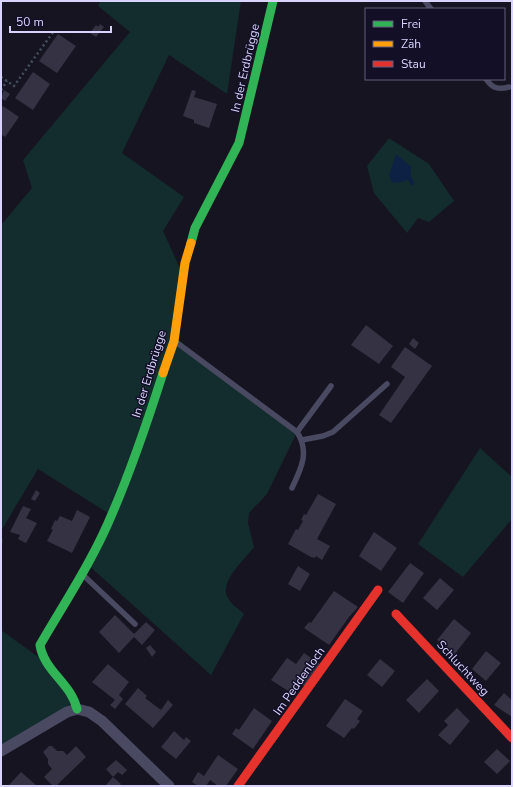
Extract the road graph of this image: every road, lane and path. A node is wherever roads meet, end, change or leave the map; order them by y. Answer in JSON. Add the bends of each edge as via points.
{"nodes":[{"id":1,"x":273,"y":1,"type":"edge"},
{"id":2,"x":54,"y":31,"type":"dead end"},
{"id":3,"x":1,"y":77,"type":"edge"},
{"id":4,"x":487,"y":80,"type":"edge"},
{"id":5,"x":7,"y":81,"type":"junction"},
{"id":6,"x":509,"y":87,"type":"dead end"},
{"id":7,"x":1,"y":90,"type":"edge"},
{"id":8,"x":174,"y":341,"type":"junction"},
{"id":9,"x":387,"y":384,"type":"dead end"},
{"id":10,"x":332,"y":386,"type":"dead end"},
{"id":11,"x":297,"y":432,"type":"junction"},
{"id":12,"x":302,"y":440,"type":"junction"},
{"id":13,"x":292,"y":488,"type":"dead end"},
{"id":14,"x":82,"y":574,"type":"junction"},
{"id":15,"x":378,"y":590,"type":"dead end"},
{"id":16,"x":396,"y":614,"type":"dead end"},
{"id":17,"x":135,"y":624,"type":"dead end"},
{"id":18,"x":77,"y":710,"type":"junction"},
{"id":19,"x":512,"y":738,"type":"edge"},
{"id":20,"x":1,"y":751,"type":"edge"},
{"id":21,"x":169,"y":786,"type":"edge"},
{"id":22,"x":238,"y":786,"type":"edge"}],
"edges":[{"from":1,"to":8,"type":"street","name":"In der Erdbrügge","via":[[239,143],[195,228],[185,263]]},
{"from":2,"to":5,"type":"path","via":[[14,86]]},
{"from":3,"to":5,"type":"path"},
{"from":4,"to":6,"type":"lane","via":[[494,88]]},
{"from":5,"to":7,"type":"path"},
{"from":8,"to":11,"type":"lane"},
{"from":8,"to":14,"type":"street","name":"In der Erdbrügge","via":[[112,515]]},
{"from":9,"to":12,"type":"lane","via":[[333,432]]},
{"from":10,"to":11,"type":"lane"},
{"from":11,"to":12,"type":"lane"},
{"from":12,"to":13,"type":"lane","via":[[304,464]]},
{"from":14,"to":17,"type":"lane"},
{"from":14,"to":18,"type":"street","name":"In der Erdbrügge","via":[[40,645],[44,661],[69,688],[76,700]]},
{"from":15,"to":22,"type":"street","name":"Im Peddenloch"},
{"from":16,"to":19,"type":"street","name":"Schluchtweg"},
{"from":18,"to":20,"type":"street","via":[[67,712]]},
{"from":18,"to":21,"type":"street","via":[[89,712],[102,721]]}]}
